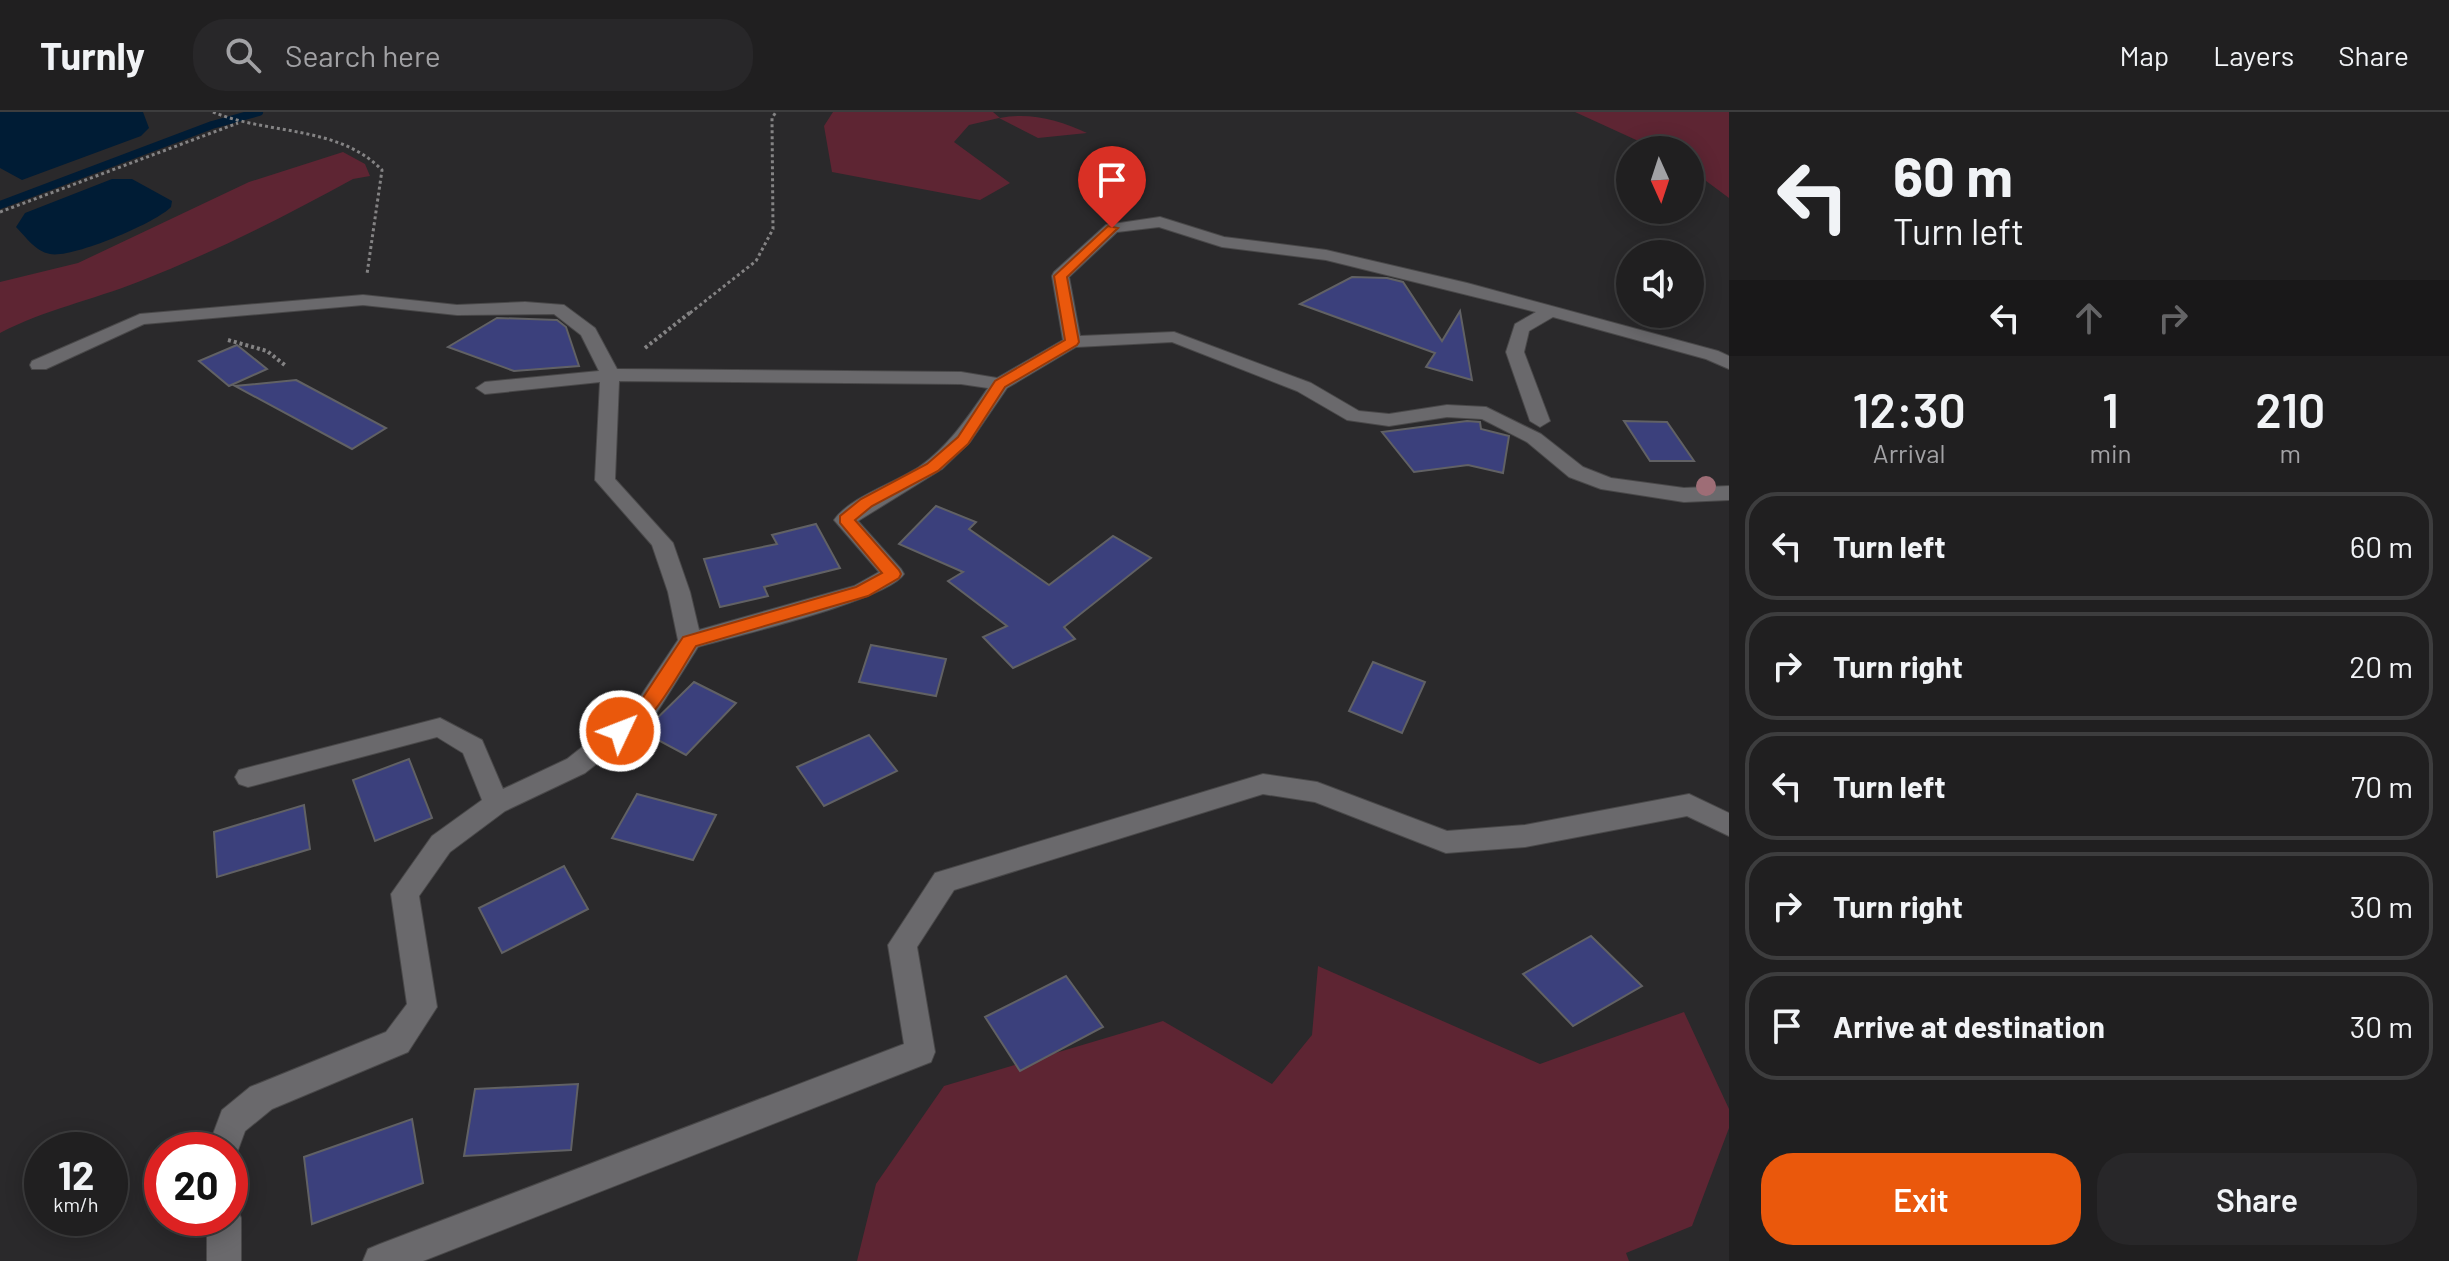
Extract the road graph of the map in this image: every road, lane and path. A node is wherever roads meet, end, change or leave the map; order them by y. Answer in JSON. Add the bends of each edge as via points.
{"nodes":[{"id":1,"x":213,"y":112,"type":"edge"},
{"id":2,"x":776,"y":112,"type":"edge"},
{"id":3,"x":239,"y":123,"type":"junction"},
{"id":4,"x":0,"y":212,"type":"edge"},
{"id":5,"x":363,"y":300,"type":"junction"},
{"id":6,"x":1551,"y":311,"type":"junction"},
{"id":7,"x":227,"y":312,"type":"junction"},
{"id":8,"x":1072,"y":342,"type":"junction"},
{"id":9,"x":1729,"y":363,"type":"edge"},
{"id":10,"x":39,"y":365,"type":"dead end"},
{"id":11,"x":286,"y":366,"type":"dead end"},
{"id":12,"x":610,"y":375,"type":"junction"},
{"id":13,"x":1000,"y":384,"type":"junction"},
{"id":14,"x":485,"y":388,"type":"dead end"},
{"id":15,"x":1540,"y":421,"type":"dead end"},
{"id":16,"x":1729,"y":493,"type":"edge"},
{"id":17,"x":690,"y":641,"type":"junction"},
{"id":18,"x":248,"y":777,"type":"dead end"},
{"id":19,"x":496,"y":804,"type":"junction"},
{"id":20,"x":1729,"y":825,"type":"edge"},
{"id":21,"x":229,"y":1132,"type":"edge"},
{"id":22,"x":224,"y":1236,"type":"edge"},
{"id":23,"x":224,"y":1261,"type":"edge"},
{"id":24,"x":380,"y":1261,"type":"edge"}],
"edges":[{"from":1,"to":3,"type":"path"},
{"from":2,"to":12,"type":"path","via":[[773,229],[756,261]]},
{"from":3,"to":4,"type":"path"},
{"from":3,"to":5,"type":"path","via":[[360,150],[382,170]]},
{"from":5,"to":7,"type":"street"},
{"from":5,"to":12,"type":"street","via":[[457,310],[558,309],[589,332]]},
{"from":6,"to":8,"type":"street","via":[[1326,255],[1222,242],[1160,222],[1112,228],[1060,276]]},
{"from":6,"to":9,"type":"street"},
{"from":6,"to":15,"type":"street","via":[[1521,328],[1515,352]]},
{"from":7,"to":10,"type":"street","via":[[140,319]]},
{"from":7,"to":11,"type":"path","via":[[215,337],[267,351]]},
{"from":8,"to":13,"type":"street"},
{"from":8,"to":16,"type":"street","via":[[1174,337],[1304,387],[1354,416],[1389,420],[1447,411],[1486,413],[1534,438],[1576,472],[1608,484],[1684,495]]},
{"from":12,"to":13,"type":"street","via":[[961,378]]},
{"from":12,"to":14,"type":"street"},
{"from":12,"to":17,"type":"street","via":[[605,480],[662,543]]},
{"from":13,"to":17,"type":"street","via":[[963,440],[932,468],[845,520],[893,574],[862,591]]},
{"from":17,"to":19,"type":"street","via":[[643,713],[576,766]]},
{"from":18,"to":19,"type":"street","via":[[440,727],[473,747]]},
{"from":19,"to":21,"type":"street","via":[[441,844],[405,894],[422,1007],[397,1042],[261,1098],[233,1121]]},
{"from":20,"to":24,"type":"street","via":[[1689,805],[1525,836],[1446,842],[1317,792],[1263,784],[945,881],[902,945],[920,1052]]},
{"from":22,"to":23,"type":"street"}]}
